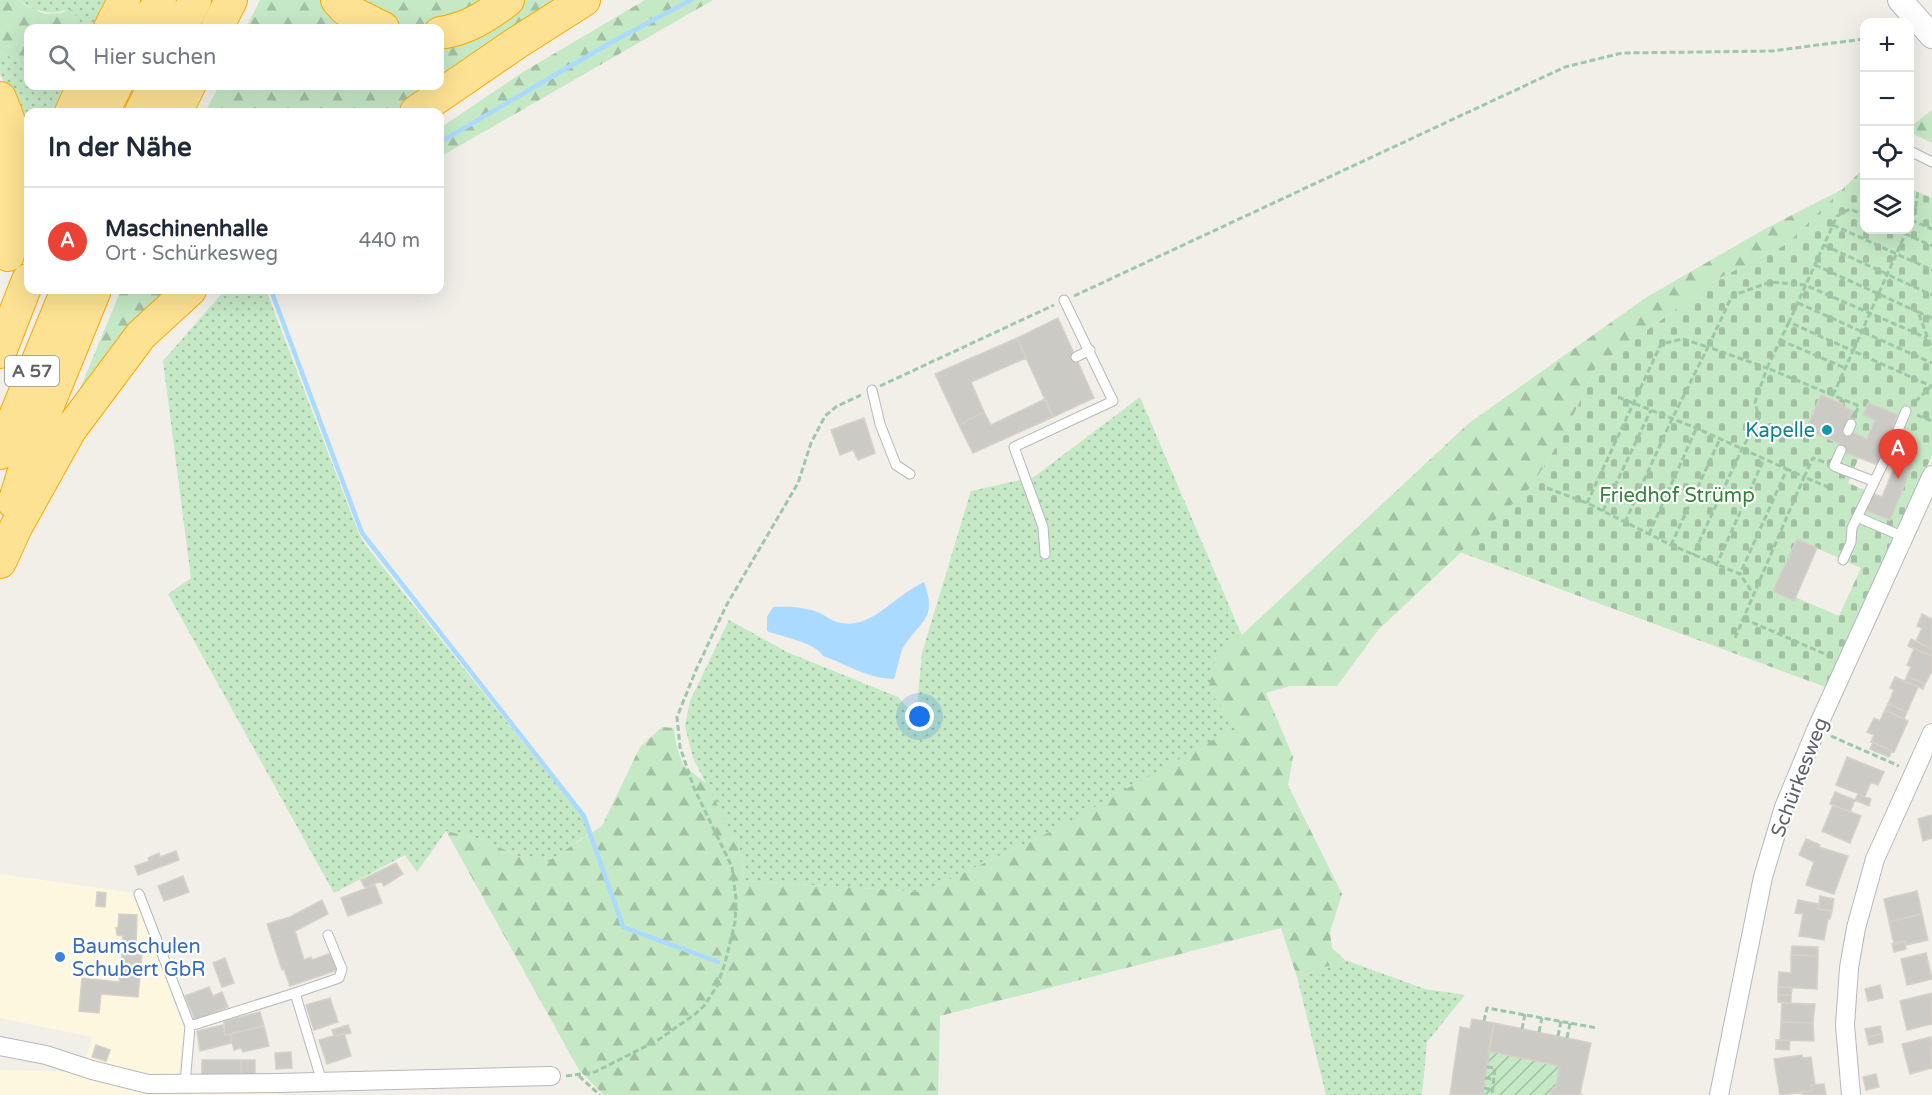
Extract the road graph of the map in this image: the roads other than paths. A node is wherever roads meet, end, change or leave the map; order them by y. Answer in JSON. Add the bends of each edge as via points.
{"nodes":[{"id":1,"x":124,"y":0,"type":"edge"},
{"id":2,"x":160,"y":0,"type":"edge"},
{"id":3,"x":195,"y":0,"type":"edge"},
{"id":4,"x":231,"y":0,"type":"edge"},
{"id":5,"x":337,"y":0,"type":"edge"},
{"id":6,"x":507,"y":0,"type":"edge"},
{"id":7,"x":584,"y":0,"type":"edge"},
{"id":8,"x":1900,"y":0,"type":"edge"},
{"id":9,"x":112,"y":24,"type":"edge"},
{"id":10,"x":147,"y":24,"type":"edge"},
{"id":11,"x":183,"y":24,"type":"edge"},
{"id":12,"x":219,"y":24,"type":"edge"},
{"id":13,"x":374,"y":24,"type":"edge"},
{"id":14,"x":444,"y":32,"type":"edge"},
{"id":15,"x":1932,"y":36,"type":"edge"},
{"id":16,"x":81,"y":90,"type":"edge"},
{"id":17,"x":114,"y":90,"type":"edge"},
{"id":18,"x":152,"y":90,"type":"edge"},
{"id":19,"x":187,"y":90,"type":"edge"},
{"id":20,"x":0,"y":98,"type":"edge"},
{"id":21,"x":73,"y":108,"type":"edge"},
{"id":22,"x":105,"y":108,"type":"edge"},
{"id":23,"x":143,"y":108,"type":"edge"},
{"id":24,"x":178,"y":108,"type":"edge"},
{"id":25,"x":422,"y":108,"type":"edge"},
{"id":26,"x":1914,"y":153,"type":"edge"},
{"id":27,"x":1932,"y":162,"type":"edge"},
{"id":28,"x":24,"y":217,"type":"edge"},
{"id":29,"x":4,"y":264,"type":"edge"},
{"id":30,"x":24,"y":290,"type":"edge"},
{"id":31,"x":65,"y":294,"type":"edge"},
{"id":32,"x":93,"y":294,"type":"edge"},
{"id":33,"x":186,"y":294,"type":"edge"},
{"id":34,"x":1064,"y":300,"type":"dead end"},
{"id":35,"x":1090,"y":350,"type":"junction"},
{"id":36,"x":0,"y":352,"type":"edge"},
{"id":37,"x":1076,"y":357,"type":"dead end"},
{"id":38,"x":872,"y":390,"type":"dead end"},
{"id":39,"x":1906,"y":411,"type":"road end"},
{"id":40,"x":1840,"y":450,"type":"dead end"},
{"id":41,"x":0,"y":453,"type":"edge"},
{"id":42,"x":910,"y":474,"type":"dead end"},
{"id":43,"x":1932,"y":476,"type":"edge"},
{"id":44,"x":1873,"y":481,"type":"junction"},
{"id":45,"x":1857,"y":517,"type":"junction"},
{"id":46,"x":1904,"y":537,"type":"junction"},
{"id":47,"x":0,"y":546,"type":"edge"},
{"id":48,"x":1045,"y":554,"type":"dead end"},
{"id":49,"x":1843,"y":560,"type":"dead end"},
{"id":50,"x":0,"y":562,"type":"edge"},
{"id":51,"x":1932,"y":734,"type":"edge"},
{"id":52,"x":1922,"y":767,"type":"edge"},
{"id":53,"x":139,"y":894,"type":"dead end"},
{"id":54,"x":328,"y":935,"type":"dead end"},
{"id":55,"x":295,"y":993,"type":"junction"},
{"id":56,"x":190,"y":1026,"type":"junction"},
{"id":57,"x":0,"y":1046,"type":"edge"},
{"id":58,"x":550,"y":1076,"type":"dead end"},
{"id":59,"x":322,"y":1082,"type":"junction"},
{"id":60,"x":185,"y":1084,"type":"junction"},
{"id":61,"x":278,"y":1089,"type":"edge"},
{"id":62,"x":1719,"y":1095,"type":"edge"},
{"id":63,"x":1851,"y":1095,"type":"edge"}],
"edges":[{"from":1,"to":9,"type":"highway"},
{"from":2,"to":10,"type":"highway"},
{"from":3,"to":11,"type":"highway"},
{"from":4,"to":12,"type":"highway"},
{"from":5,"to":13,"type":"highway","via":[[345,9]]},
{"from":6,"to":14,"type":"highway","via":[[484,19]]},
{"from":7,"to":25,"type":"highway"},
{"from":8,"to":15,"type":"main road"},
{"from":16,"to":21,"type":"highway"},
{"from":17,"to":22,"type":"highway"},
{"from":18,"to":23,"type":"highway"},
{"from":19,"to":24,"type":"highway"},
{"from":20,"to":29,"type":"highway","via":[[11,127],[16,177]]},
{"from":26,"to":27,"type":"lane"},
{"from":28,"to":29,"type":"highway"},
{"from":30,"to":36,"type":"highway","number":"A 57"},
{"from":31,"to":41,"type":"highway","number":"A 57"},
{"from":32,"to":47,"type":"highway","via":[[33,442]]},
{"from":33,"to":50,"type":"highway","via":[[141,335],[70,430]]},
{"from":34,"to":35,"type":"lane"},
{"from":35,"to":37,"type":"lane"},
{"from":35,"to":48,"type":"lane","via":[[1113,401],[1014,447],[1043,527]]},
{"from":38,"to":42,"type":"lane","via":[[879,424],[896,465]]},
{"from":39,"to":44,"type":"lane"},
{"from":40,"to":44,"type":"lane","via":[[1834,466]]},
{"from":43,"to":46,"type":"street","name":"Schürkesweg"},
{"from":44,"to":45,"type":"lane"},
{"from":45,"to":46,"type":"lane"},
{"from":45,"to":49,"type":"lane"},
{"from":46,"to":62,"type":"street","name":"Schürkesweg","via":[[1784,807],[1763,877]]},
{"from":51,"to":52,"type":"street"},
{"from":52,"to":63,"type":"street","via":[[1875,859],[1857,928],[1849,968],[1845,1026]]},
{"from":53,"to":56,"type":"lane"},
{"from":54,"to":55,"type":"lane","via":[[342,969],[339,978]]},
{"from":55,"to":56,"type":"lane"},
{"from":55,"to":59,"type":"lane"},
{"from":56,"to":60,"type":"lane"},
{"from":57,"to":60,"type":"street","via":[[148,1084]]},
{"from":58,"to":59,"type":"street"},
{"from":59,"to":61,"type":"street"},
{"from":60,"to":61,"type":"street"}]}
